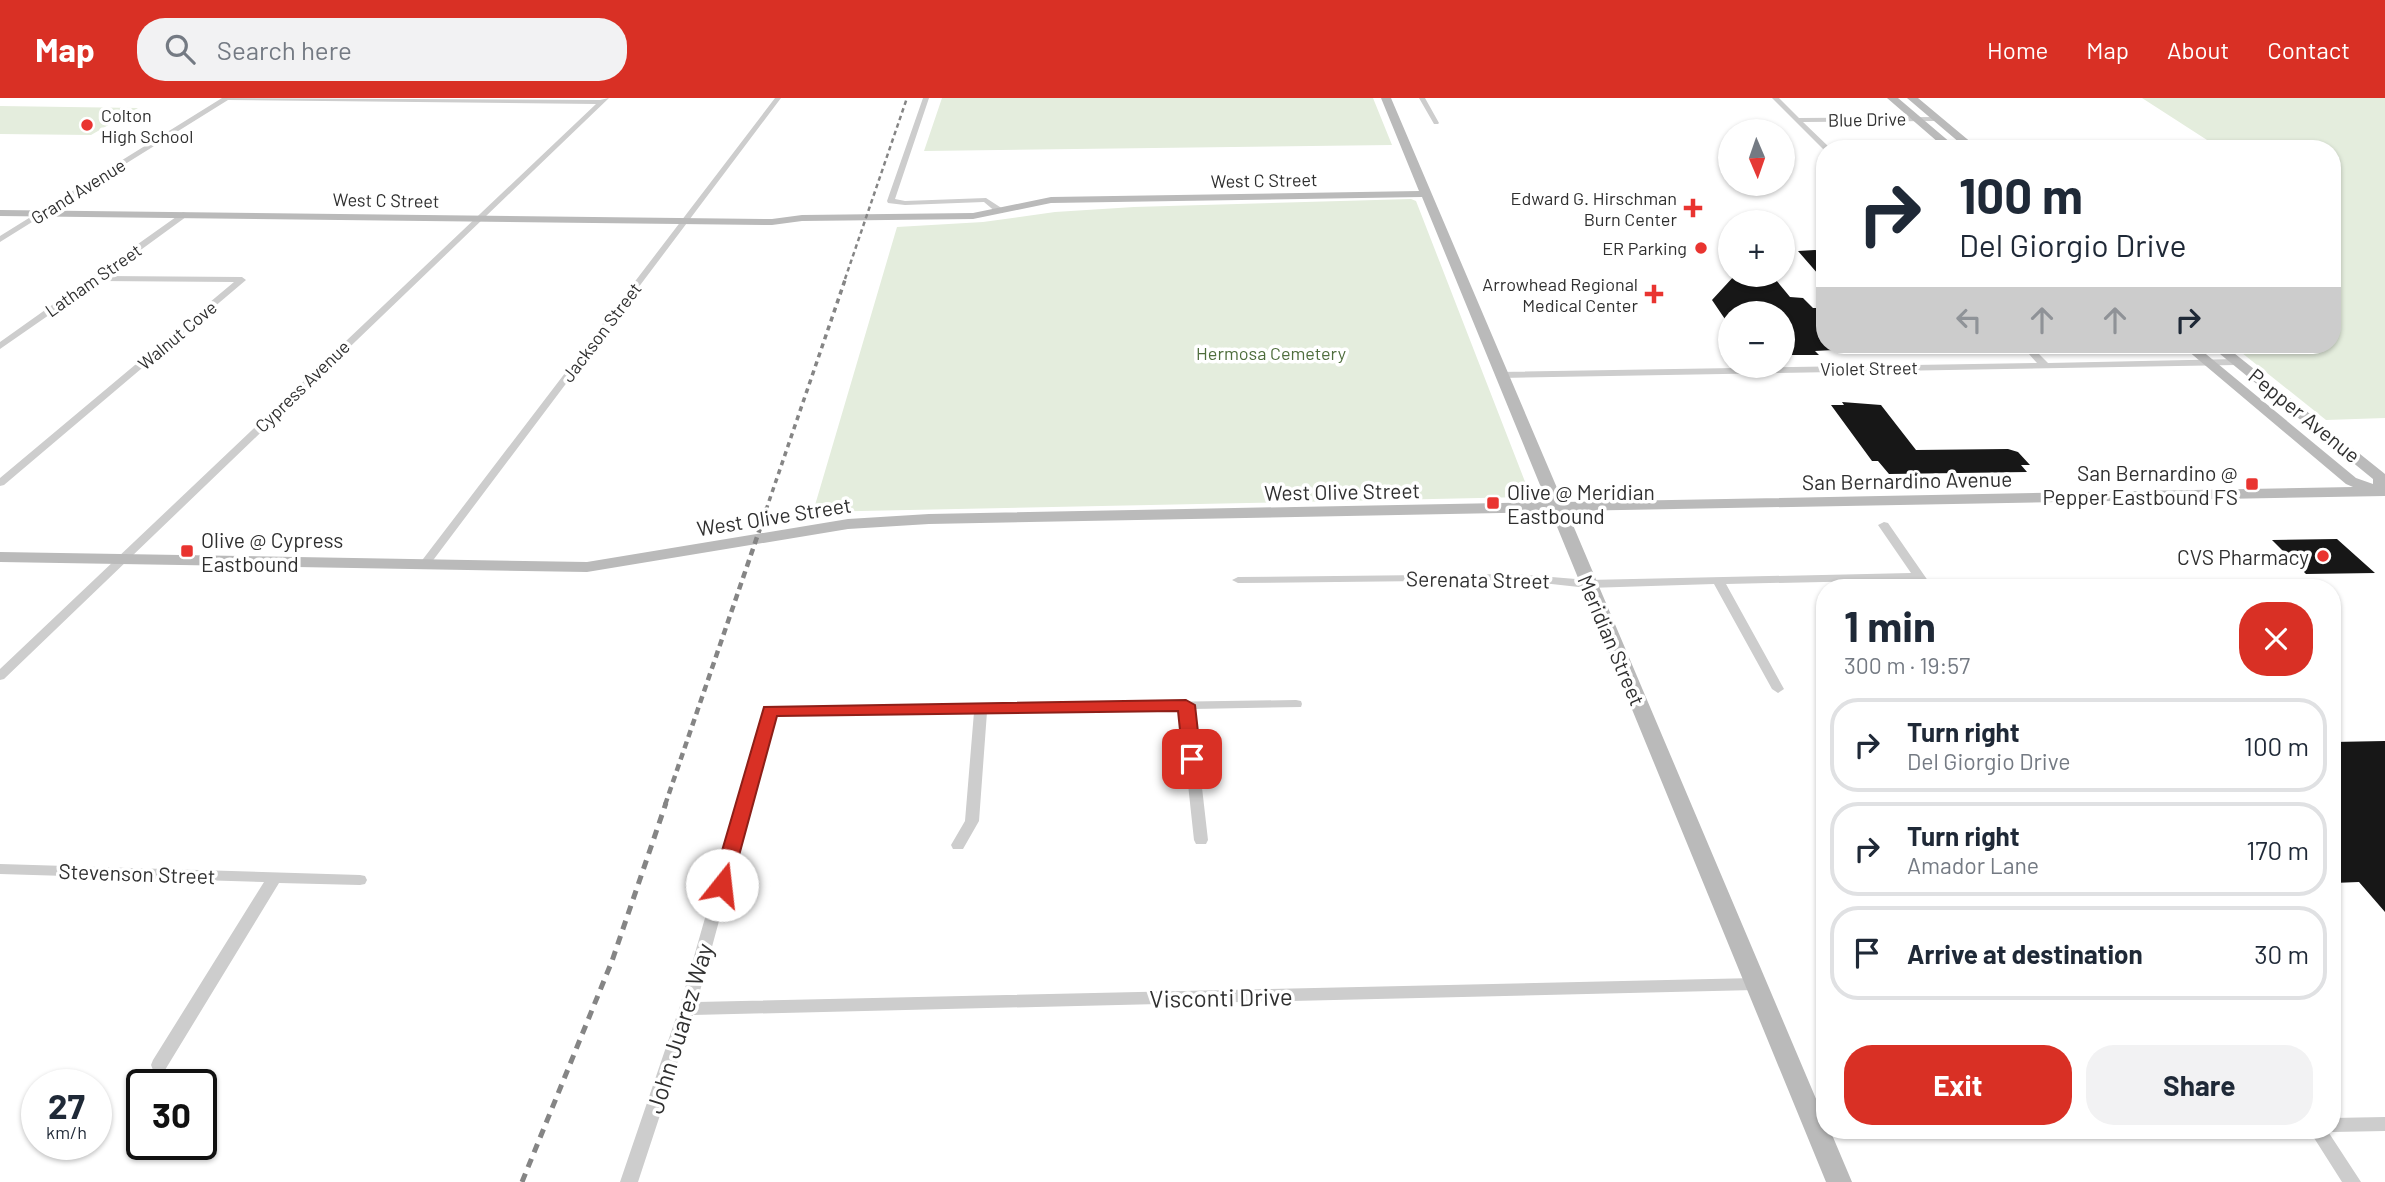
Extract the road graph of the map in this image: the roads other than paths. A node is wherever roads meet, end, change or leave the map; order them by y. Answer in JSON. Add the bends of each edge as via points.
{"nodes":[{"id":1,"x":226,"y":98,"type":"edge"},
{"id":2,"x":778,"y":98,"type":"edge"},
{"id":3,"x":926,"y":98,"type":"edge"},
{"id":4,"x":1386,"y":98,"type":"edge"},
{"id":5,"x":1422,"y":98,"type":"edge"},
{"id":6,"x":1775,"y":98,"type":"edge"},
{"id":7,"x":1892,"y":98,"type":"edge"},
{"id":8,"x":1903,"y":98,"type":"edge"},
{"id":9,"x":603,"y":100,"type":"edge"},
{"id":10,"x":1914,"y":100,"type":"edge"},
{"id":11,"x":1913,"y":116,"type":"junction"},
{"id":12,"x":1933,"y":116,"type":"junction"},
{"id":13,"x":1795,"y":117,"type":"junction"},
{"id":14,"x":1436,"y":123,"type":"dead end"},
{"id":15,"x":1817,"y":140,"type":"edge"},
{"id":16,"x":1942,"y":140,"type":"edge"},
{"id":17,"x":1963,"y":140,"type":"edge"},
{"id":18,"x":1426,"y":194,"type":"junction"},
{"id":19,"x":986,"y":200,"type":"junction"},
{"id":20,"x":1051,"y":200,"type":"junction"},
{"id":21,"x":1102,"y":201,"type":"junction"},
{"id":22,"x":1006,"y":210,"type":"junction"},
{"id":23,"x":0,"y":213,"type":"edge"},
{"id":24,"x":44,"y":213,"type":"junction"},
{"id":25,"x":186,"y":214,"type":"junction"},
{"id":26,"x":477,"y":218,"type":"junction"},
{"id":27,"x":683,"y":223,"type":"junction"},
{"id":28,"x":0,"y":240,"type":"edge"},
{"id":29,"x":96,"y":278,"type":"junction"},
{"id":30,"x":0,"y":346,"type":"edge"},
{"id":31,"x":2034,"y":354,"type":"edge"},
{"id":32,"x":2198,"y":354,"type":"edge"},
{"id":33,"x":2227,"y":354,"type":"edge"},
{"id":34,"x":2236,"y":362,"type":"junction"},
{"id":35,"x":2209,"y":363,"type":"junction"},
{"id":36,"x":2046,"y":366,"type":"junction"},
{"id":37,"x":1501,"y":375,"type":"junction"},
{"id":38,"x":0,"y":483,"type":"edge"},
{"id":39,"x":2384,"y":493,"type":"edge"},
{"id":40,"x":1556,"y":508,"type":"junction"},
{"id":41,"x":1884,"y":525,"type":"dead end"},
{"id":42,"x":0,"y":557,"type":"edge"},
{"id":43,"x":122,"y":559,"type":"junction"},
{"id":44,"x":424,"y":565,"type":"junction"},
{"id":45,"x":1918,"y":576,"type":"junction"},
{"id":46,"x":1920,"y":579,"type":"edge"},
{"id":47,"x":1238,"y":580,"type":"dead end"},
{"id":48,"x":1718,"y":581,"type":"junction"},
{"id":49,"x":1588,"y":584,"type":"junction"},
{"id":50,"x":0,"y":676,"type":"edge"},
{"id":51,"x":1778,"y":689,"type":"dead end"},
{"id":52,"x":1296,"y":704,"type":"dead end"},
{"id":53,"x":1186,"y":705,"type":"junction"},
{"id":54,"x":981,"y":708,"type":"junction"},
{"id":55,"x":770,"y":710,"type":"joint"},
{"id":56,"x":1201,"y":840,"type":"dead end"},
{"id":57,"x":958,"y":845,"type":"dead end"},
{"id":58,"x":0,"y":869,"type":"edge"},
{"id":59,"x":275,"y":877,"type":"junction"},
{"id":60,"x":360,"y":880,"type":"dead end"},
{"id":61,"x":1755,"y":984,"type":"junction"},
{"id":62,"x":687,"y":1009,"type":"junction"},
{"id":63,"x":159,"y":1065,"type":"dead end"},
{"id":64,"x":2385,"y":1124,"type":"edge"},
{"id":65,"x":2341,"y":1125,"type":"edge"},
{"id":66,"x":1816,"y":1128,"type":"edge"},
{"id":67,"x":1821,"y":1139,"type":"edge"},
{"id":68,"x":2323,"y":1139,"type":"edge"},
{"id":69,"x":629,"y":1182,"type":"edge"},
{"id":70,"x":1839,"y":1182,"type":"edge"},
{"id":71,"x":2351,"y":1182,"type":"edge"}],
"edges":[{"from":1,"to":9,"type":"street"},
{"from":1,"to":24,"type":"street","name":"Grand Avenue"},
{"from":2,"to":27,"type":"street","name":"Jackson Street"},
{"from":3,"to":19,"type":"street","via":[[891,201]]},
{"from":4,"to":18,"type":"street","name":"Meridian Street"},
{"from":5,"to":14,"type":"street"},
{"from":6,"to":13,"type":"street"},
{"from":7,"to":11,"type":"street"},
{"from":8,"to":10,"type":"street"},
{"from":9,"to":26,"type":"street","name":"Cypress Avenue"},
{"from":10,"to":12,"type":"street"},
{"from":11,"to":12,"type":"street","name":"Blue Drive"},
{"from":11,"to":13,"type":"street","name":"Blue Drive"},
{"from":11,"to":16,"type":"street"},
{"from":12,"to":17,"type":"street"},
{"from":13,"to":15,"type":"street"},
{"from":18,"to":21,"type":"street","name":"West C Street"},
{"from":18,"to":37,"type":"street","name":"Meridian Street"},
{"from":19,"to":20,"type":"street"},
{"from":19,"to":22,"type":"street"},
{"from":20,"to":21,"type":"street","name":"West C Street"},
{"from":20,"to":22,"type":"street","name":"West C Street"},
{"from":21,"to":22,"type":"street","name":"West C Street"},
{"from":22,"to":27,"type":"street","name":"West C Street","via":[[910,223]]},
{"from":23,"to":24,"type":"street","name":"West C Street"},
{"from":24,"to":25,"type":"street","name":"West C Street"},
{"from":24,"to":28,"type":"street","name":"Grand Avenue"},
{"from":25,"to":26,"type":"street","name":"West C Street"},
{"from":25,"to":29,"type":"street","name":"Latham Street"},
{"from":26,"to":27,"type":"street","name":"West C Street"},
{"from":26,"to":43,"type":"street","name":"Cypress Avenue"},
{"from":27,"to":44,"type":"street","name":"Jackson Street"},
{"from":29,"to":30,"type":"street","name":"Latham Street"},
{"from":29,"to":38,"type":"street","name":"Walnut Cove","via":[[242,280]]},
{"from":31,"to":36,"type":"street"},
{"from":32,"to":35,"type":"street","name":"Pepper Avenue"},
{"from":33,"to":34,"type":"street"},
{"from":34,"to":35,"type":"street","name":"Violet Street"},
{"from":34,"to":39,"type":"street","name":"Pepper Avenue","via":[[2381,478]]},
{"from":35,"to":36,"type":"street","name":"Violet Street"},
{"from":35,"to":39,"type":"street","name":"Pepper Avenue","via":[[2351,481]]},
{"from":36,"to":37,"type":"street","name":"Violet Street"},
{"from":37,"to":40,"type":"street","name":"Meridian Street"},
{"from":39,"to":40,"type":"street","name":"San Bernardino Avenue"},
{"from":40,"to":44,"type":"street","name":"West Olive Street","via":[[879,521],[610,565]]},
{"from":40,"to":49,"type":"street","name":"Meridian Street"},
{"from":41,"to":45,"type":"street"},
{"from":42,"to":43,"type":"street","name":"West Olive Street"},
{"from":43,"to":44,"type":"street","name":"West Olive Street"},
{"from":43,"to":50,"type":"street","name":"Cypress Avenue"},
{"from":45,"to":46,"type":"street"},
{"from":45,"to":48,"type":"street","name":"Serenata Street"},
{"from":47,"to":49,"type":"street","name":"Serenata Street","via":[[1514,576]]},
{"from":48,"to":49,"type":"street","name":"Serenata Street"},
{"from":48,"to":51,"type":"street"},
{"from":49,"to":61,"type":"street","name":"Meridian Street"},
{"from":52,"to":53,"type":"street"},
{"from":53,"to":54,"type":"street"},
{"from":53,"to":56,"type":"street"},
{"from":54,"to":55,"type":"street"},
{"from":54,"to":57,"type":"street","via":[[972,821]]},
{"from":55,"to":62,"type":"street","name":"John Juarez Way"},
{"from":58,"to":59,"type":"street","name":"Stevenson Street"},
{"from":59,"to":60,"type":"street","name":"Stevenson Street"},
{"from":59,"to":63,"type":"street"},
{"from":61,"to":62,"type":"street","name":"Visconti Drive"},
{"from":61,"to":66,"type":"street","name":"Meridian Street"},
{"from":62,"to":69,"type":"street","name":"John Juarez Way"},
{"from":64,"to":65,"type":"street"},
{"from":67,"to":70,"type":"street","name":"Meridian Street"},
{"from":68,"to":71,"type":"street"}]}
